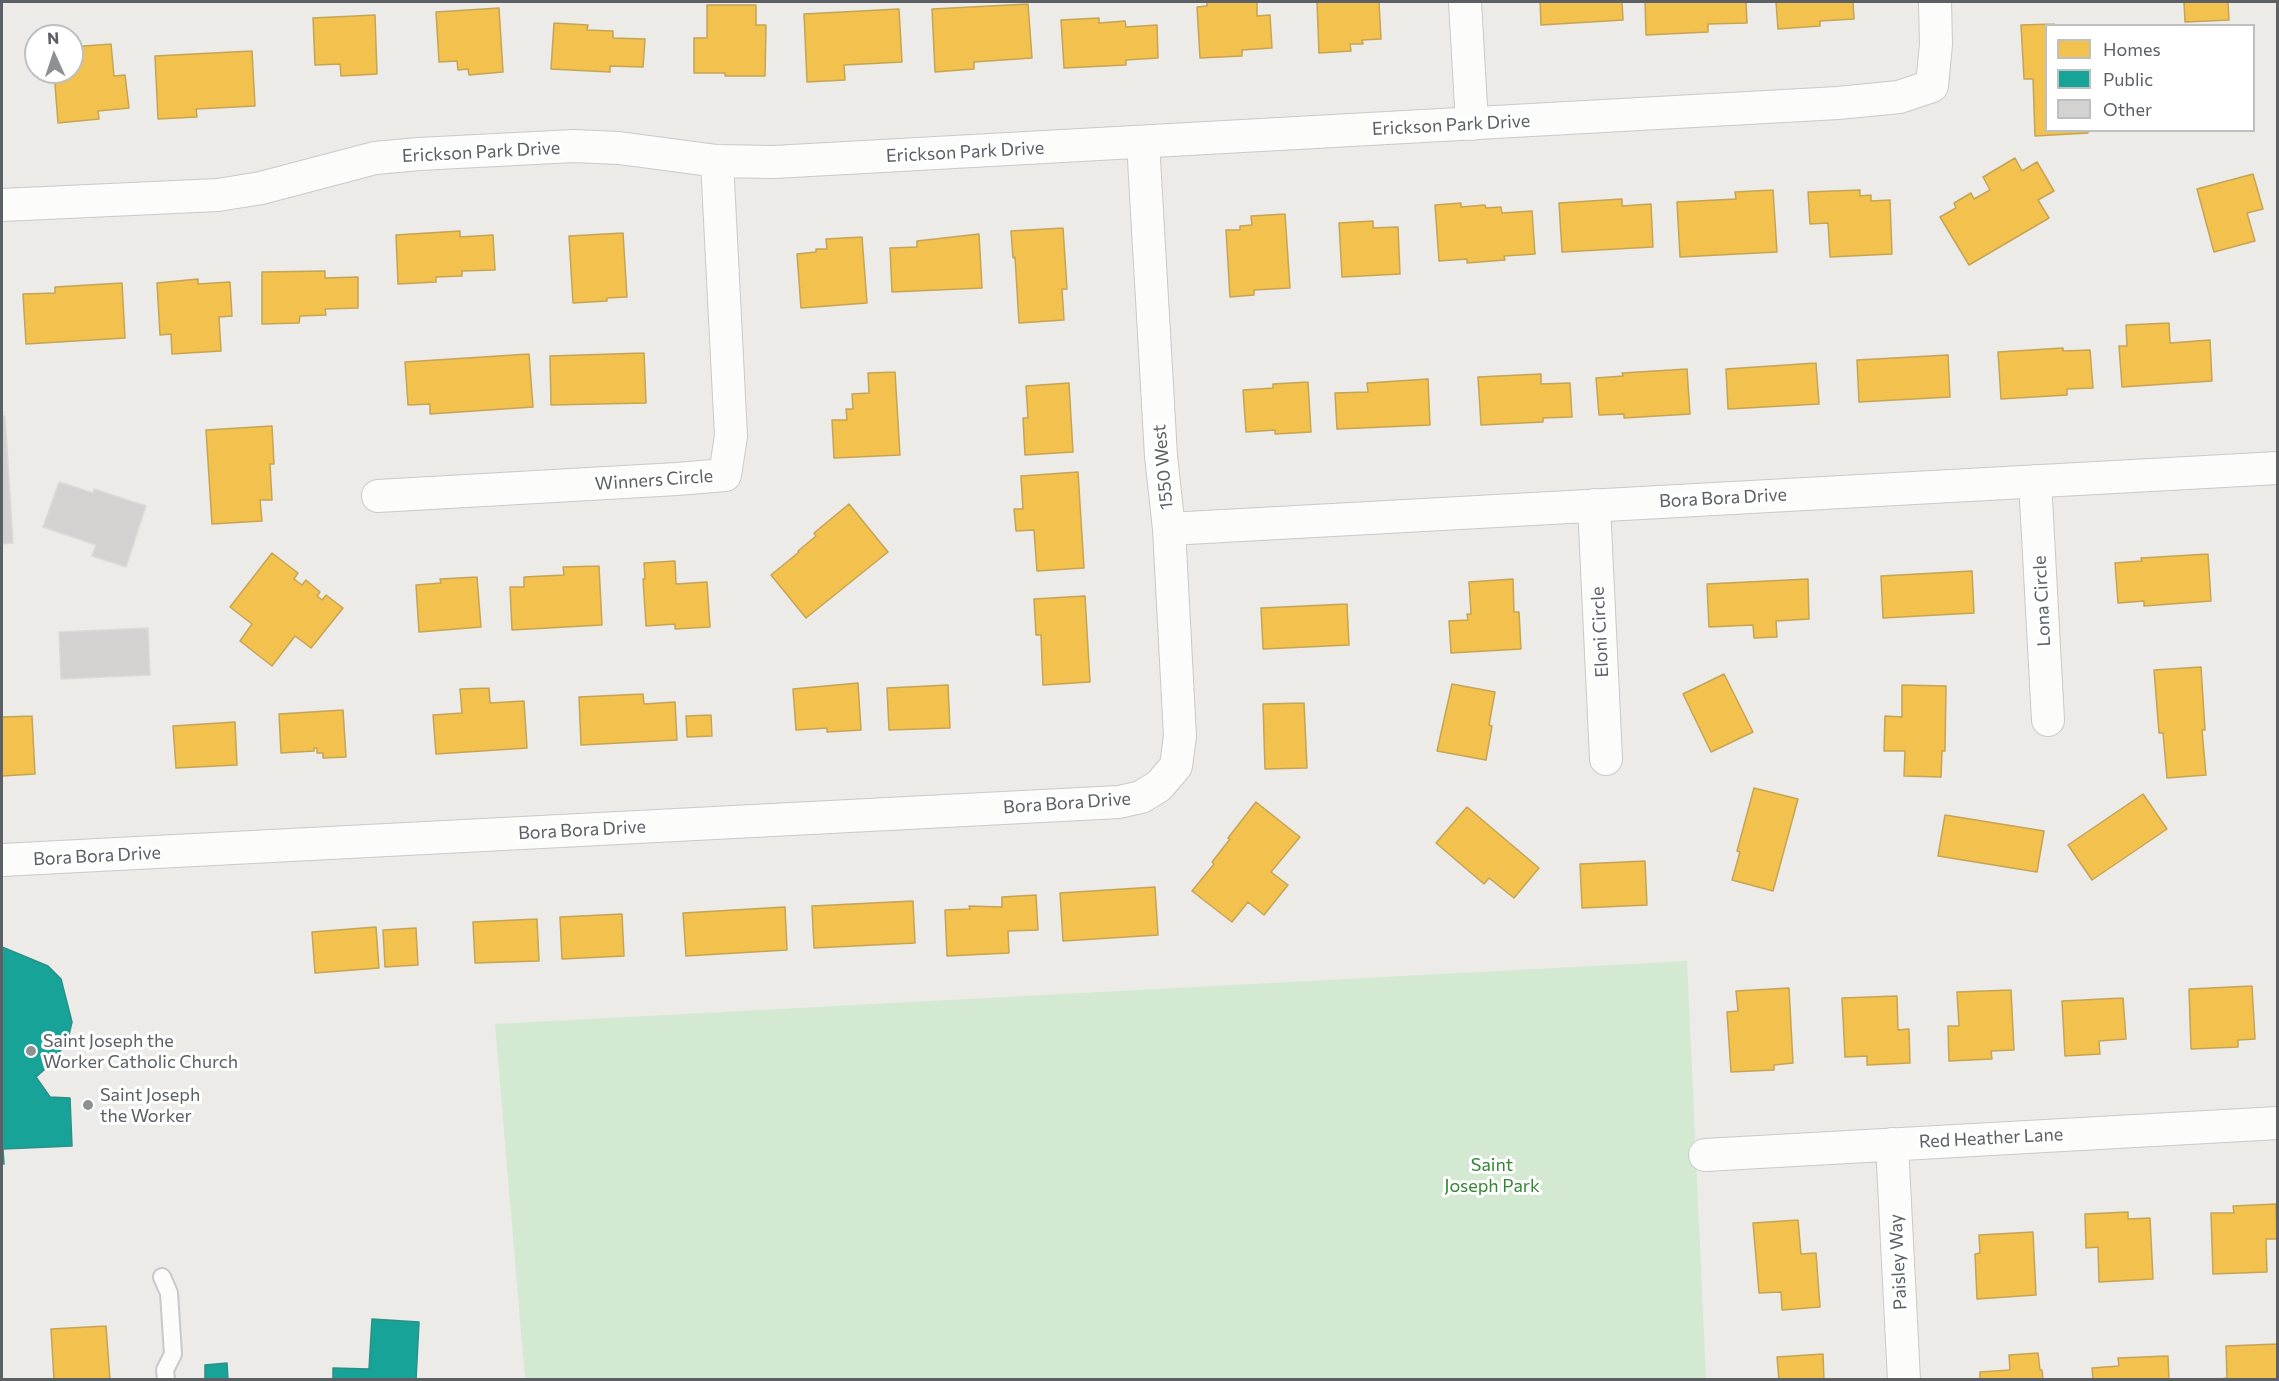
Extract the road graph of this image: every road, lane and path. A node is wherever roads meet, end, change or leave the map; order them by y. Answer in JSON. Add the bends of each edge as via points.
{"nodes":[{"id":1,"x":1465,"y":2,"type":"edge"},
{"id":2,"x":1935,"y":2,"type":"edge"},
{"id":3,"x":1472,"y":124,"type":"junction"},
{"id":4,"x":1143,"y":142,"type":"junction"},
{"id":5,"x":717,"y":161,"type":"junction"},
{"id":6,"x":2,"y":205,"type":"edge"},
{"id":7,"x":2277,"y":468,"type":"edge"},
{"id":8,"x":2035,"y":481,"type":"junction"},
{"id":9,"x":378,"y":496,"type":"dead end"},
{"id":10,"x":1594,"y":505,"type":"junction"},
{"id":11,"x":1169,"y":529,"type":"junction"},
{"id":12,"x":2048,"y":720,"type":"dead end"},
{"id":13,"x":1606,"y":759,"type":"dead end"},
{"id":14,"x":1159,"y":786,"type":"joint"},
{"id":15,"x":2,"y":860,"type":"edge"},
{"id":16,"x":2277,"y":1123,"type":"edge"},
{"id":17,"x":1892,"y":1144,"type":"junction"},
{"id":18,"x":1705,"y":1155,"type":"dead end"},
{"id":19,"x":162,"y":1277,"type":"dead end"},
{"id":20,"x":166,"y":1380,"type":"edge"},
{"id":21,"x":1904,"y":1380,"type":"edge"}],
"edges":[{"from":1,"to":3,"type":"street"},
{"from":2,"to":3,"type":"street","name":"Erickson Park Drive","via":[[1932,86],[1899,97]]},
{"from":3,"to":4,"type":"street","name":"Erickson Park Drive"},
{"from":4,"to":5,"type":"street","name":"Erickson Park Drive","via":[[774,162]]},
{"from":4,"to":11,"type":"street","name":"1550 West","via":[[1161,456]]},
{"from":5,"to":6,"type":"street","name":"Erickson Park Drive","via":[[619,148],[419,154],[375,158],[261,188],[218,195]]},
{"from":5,"to":9,"type":"street","name":"Winners Circle","via":[[732,436],[724,475]]},
{"from":7,"to":8,"type":"street","name":"Bora Bora Drive"},
{"from":8,"to":10,"type":"street","name":"Bora Bora Drive"},
{"from":8,"to":12,"type":"street","name":"Lona Circle"},
{"from":10,"to":11,"type":"street","name":"Bora Bora Drive"},
{"from":10,"to":13,"type":"street","name":"Eloni Circle"},
{"from":11,"to":14,"type":"street","name":"1550 West","via":[[1180,736],[1176,766]]},
{"from":14,"to":15,"type":"street","name":"Bora Bora Drive","via":[[1141,797],[1119,802]]},
{"from":16,"to":17,"type":"street","name":"Red Heather Lane"},
{"from":17,"to":18,"type":"street","name":"Red Heather Lane"},
{"from":17,"to":21,"type":"street","name":"Paisley Way"},
{"from":19,"to":20,"type":"lane","via":[[168,1293],[172,1354],[165,1370]]}]}
